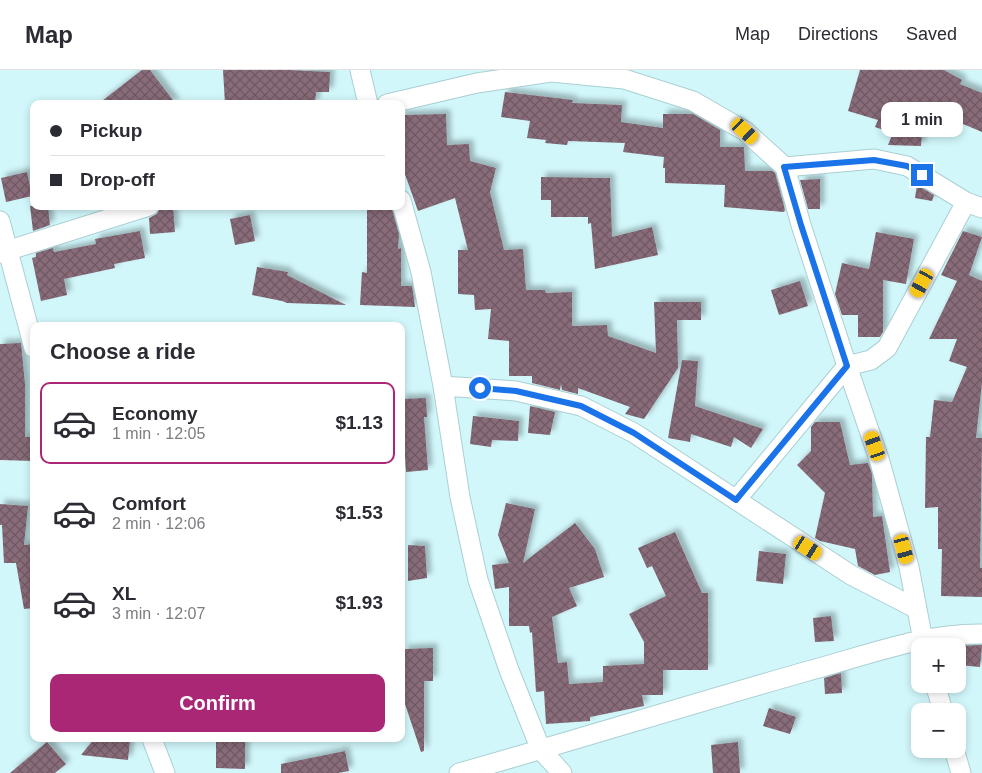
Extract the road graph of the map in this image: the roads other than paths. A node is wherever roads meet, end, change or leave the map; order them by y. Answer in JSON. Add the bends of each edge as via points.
{"nodes":[{"id":1,"x":360,"y":70,"type":"edge"},
{"id":2,"x":367,"y":100,"type":"edge"},
{"id":3,"x":404,"y":100,"type":"edge"},
{"id":4,"x":784,"y":167,"type":"junction"},
{"id":5,"x":974,"y":205,"type":"edge"},
{"id":6,"x":136,"y":210,"type":"edge"},
{"id":7,"x":404,"y":210,"type":"edge"},
{"id":8,"x":0,"y":221,"type":"edge"},
{"id":9,"x":5,"y":252,"type":"edge"},
{"id":10,"x":30,"y":335,"type":"edge"},
{"id":11,"x":847,"y":366,"type":"junction"},
{"id":12,"x":443,"y":386,"type":"junction"},
{"id":13,"x":736,"y":500,"type":"junction"},
{"id":14,"x":917,"y":609,"type":"junction"},
{"id":15,"x":982,"y":634,"type":"edge"},
{"id":16,"x":922,"y":638,"type":"edge"},
{"id":17,"x":945,"y":638,"type":"edge"},
{"id":18,"x":911,"y":646,"type":"edge"},
{"id":19,"x":153,"y":742,"type":"edge"},
{"id":20,"x":541,"y":750,"type":"junction"},
{"id":21,"x":957,"y":758,"type":"edge"},
{"id":22,"x":166,"y":773,"type":"edge"},
{"id":23,"x":458,"y":773,"type":"edge"},
{"id":24,"x":562,"y":773,"type":"edge"},
{"id":25,"x":961,"y":773,"type":"edge"}],
"edges":[{"from":1,"to":2,"type":"street"},
{"from":3,"to":4,"type":"street","via":[[477,83],[550,72],[624,79],[693,101],[745,131]]},
{"from":4,"to":5,"type":"street","via":[[874,160],[907,166]]},
{"from":4,"to":11,"type":"street"},
{"from":5,"to":11,"type":"street","via":[[887,348],[871,360]]},
{"from":6,"to":9,"type":"street"},
{"from":7,"to":12,"type":"street","via":[[421,272]]},
{"from":8,"to":9,"type":"street"},
{"from":9,"to":10,"type":"street"},
{"from":11,"to":13,"type":"street"},
{"from":11,"to":14,"type":"street","via":[[880,462]]},
{"from":12,"to":13,"type":"street","via":[[516,391],[581,406],[634,433]]},
{"from":12,"to":20,"type":"street","via":[[460,497],[478,580]]},
{"from":13,"to":14,"type":"street","via":[[851,575]]},
{"from":14,"to":16,"type":"street"},
{"from":15,"to":17,"type":"street"},
{"from":18,"to":20,"type":"street","via":[[786,677]]},
{"from":19,"to":22,"type":"street"},
{"from":20,"to":23,"type":"street"},
{"from":20,"to":24,"type":"street"},
{"from":21,"to":25,"type":"street"}]}
